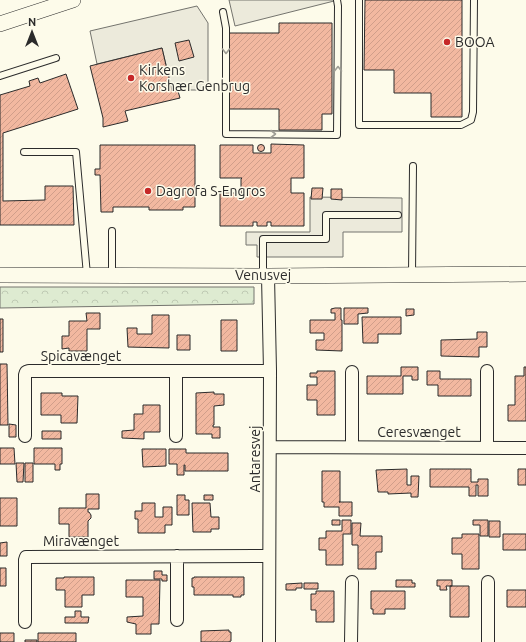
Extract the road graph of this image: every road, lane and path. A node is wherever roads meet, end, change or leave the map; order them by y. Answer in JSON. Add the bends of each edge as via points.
{"nodes":[{"id":1,"x":73,"y":0,"type":"edge"},
{"id":2,"x":337,"y":0,"type":"edge"},
{"id":3,"x":359,"y":0,"type":"edge"},
{"id":4,"x":474,"y":0,"type":"edge"},
{"id":5,"x":224,"y":12,"type":"dead end"},
{"id":6,"x":0,"y":24,"type":"edge"},
{"id":7,"x":56,"y":58,"type":"dead end"},
{"id":8,"x":0,"y":76,"type":"edge"},
{"id":9,"x":24,"y":152,"type":"dead end"},
{"id":10,"x":413,"y":166,"type":"dead end"},
{"id":11,"x":398,"y":215,"type":"dead end"},
{"id":12,"x":112,"y":231,"type":"dead end"},
{"id":13,"x":0,"y":274,"type":"edge"},
{"id":14,"x":526,"y":274,"type":"edge"},
{"id":15,"x":88,"y":275,"type":"junction"},
{"id":16,"x":112,"y":275,"type":"junction"},
{"id":17,"x":412,"y":275,"type":"junction"},
{"id":18,"x":265,"y":276,"type":"junction"},
{"id":19,"x":176,"y":371,"type":"junction"},
{"id":20,"x":270,"y":371,"type":"junction"},
{"id":21,"x":487,"y":371,"type":"dead end"},
{"id":22,"x":352,"y":372,"type":"dead end"},
{"id":23,"x":25,"y":436,"type":"dead end"},
{"id":24,"x":176,"y":436,"type":"dead end"},
{"id":25,"x":270,"y":447,"type":"junction"},
{"id":26,"x":352,"y":447,"type":"junction"},
{"id":27,"x":487,"y":447,"type":"junction"},
{"id":28,"x":526,"y":448,"type":"edge"},
{"id":29,"x":177,"y":556,"type":"junction"},
{"id":30,"x":269,"y":556,"type":"junction"},
{"id":31,"x":352,"y":582,"type":"dead end"},
{"id":32,"x":488,"y":582,"type":"dead end"},
{"id":33,"x":177,"y":620,"type":"dead end"},
{"id":34,"x":25,"y":622,"type":"dead end"},
{"id":35,"x":269,"y":642,"type":"edge"},
{"id":36,"x":351,"y":642,"type":"edge"},
{"id":37,"x":488,"y":642,"type":"edge"}],
"edges":[{"from":1,"to":6,"type":"street"},
{"from":5,"to":2,"type":"lane","one_way":true,"via":[[226,134],[337,135]]},
{"from":3,"to":4,"type":"lane","via":[[359,125],[461,125],[471,120],[473,112]]},
{"from":7,"to":8,"type":"lane"},
{"from":9,"to":15,"type":"lane","via":[[76,152]]},
{"from":10,"to":17,"type":"lane"},
{"from":11,"to":18,"type":"lane","via":[[326,215],[326,239],[263,239]]},
{"from":12,"to":16,"type":"lane"},
{"from":13,"to":15,"type":"street","name":"Venusvej"},
{"from":14,"to":17,"type":"street","name":"Venusvej"},
{"from":15,"to":16,"type":"street","name":"Venusvej"},
{"from":16,"to":18,"type":"street","name":"Venusvej"},
{"from":17,"to":18,"type":"street","name":"Venusvej"},
{"from":18,"to":20,"type":"street","name":"Antaresvej"},
{"from":19,"to":20,"type":"street","name":"Spicavænget"},
{"from":19,"to":23,"type":"street","name":"Spicavænget","via":[[26,372]]},
{"from":19,"to":24,"type":"street"},
{"from":20,"to":25,"type":"street","name":"Antaresvej"},
{"from":21,"to":27,"type":"street"},
{"from":22,"to":26,"type":"street"},
{"from":25,"to":26,"type":"street","name":"Ceresvænget"},
{"from":25,"to":30,"type":"street","name":"Antaresvej"},
{"from":26,"to":27,"type":"street","name":"Ceresvænget"},
{"from":27,"to":28,"type":"street","name":"Ceresvænget"},
{"from":29,"to":30,"type":"street","name":"Miravænget"},
{"from":29,"to":33,"type":"street"},
{"from":29,"to":34,"type":"street","name":"Miravænget","via":[[26,556]]},
{"from":30,"to":35,"type":"street","name":"Antaresvej"},
{"from":31,"to":36,"type":"street"},
{"from":32,"to":37,"type":"street"}]}
